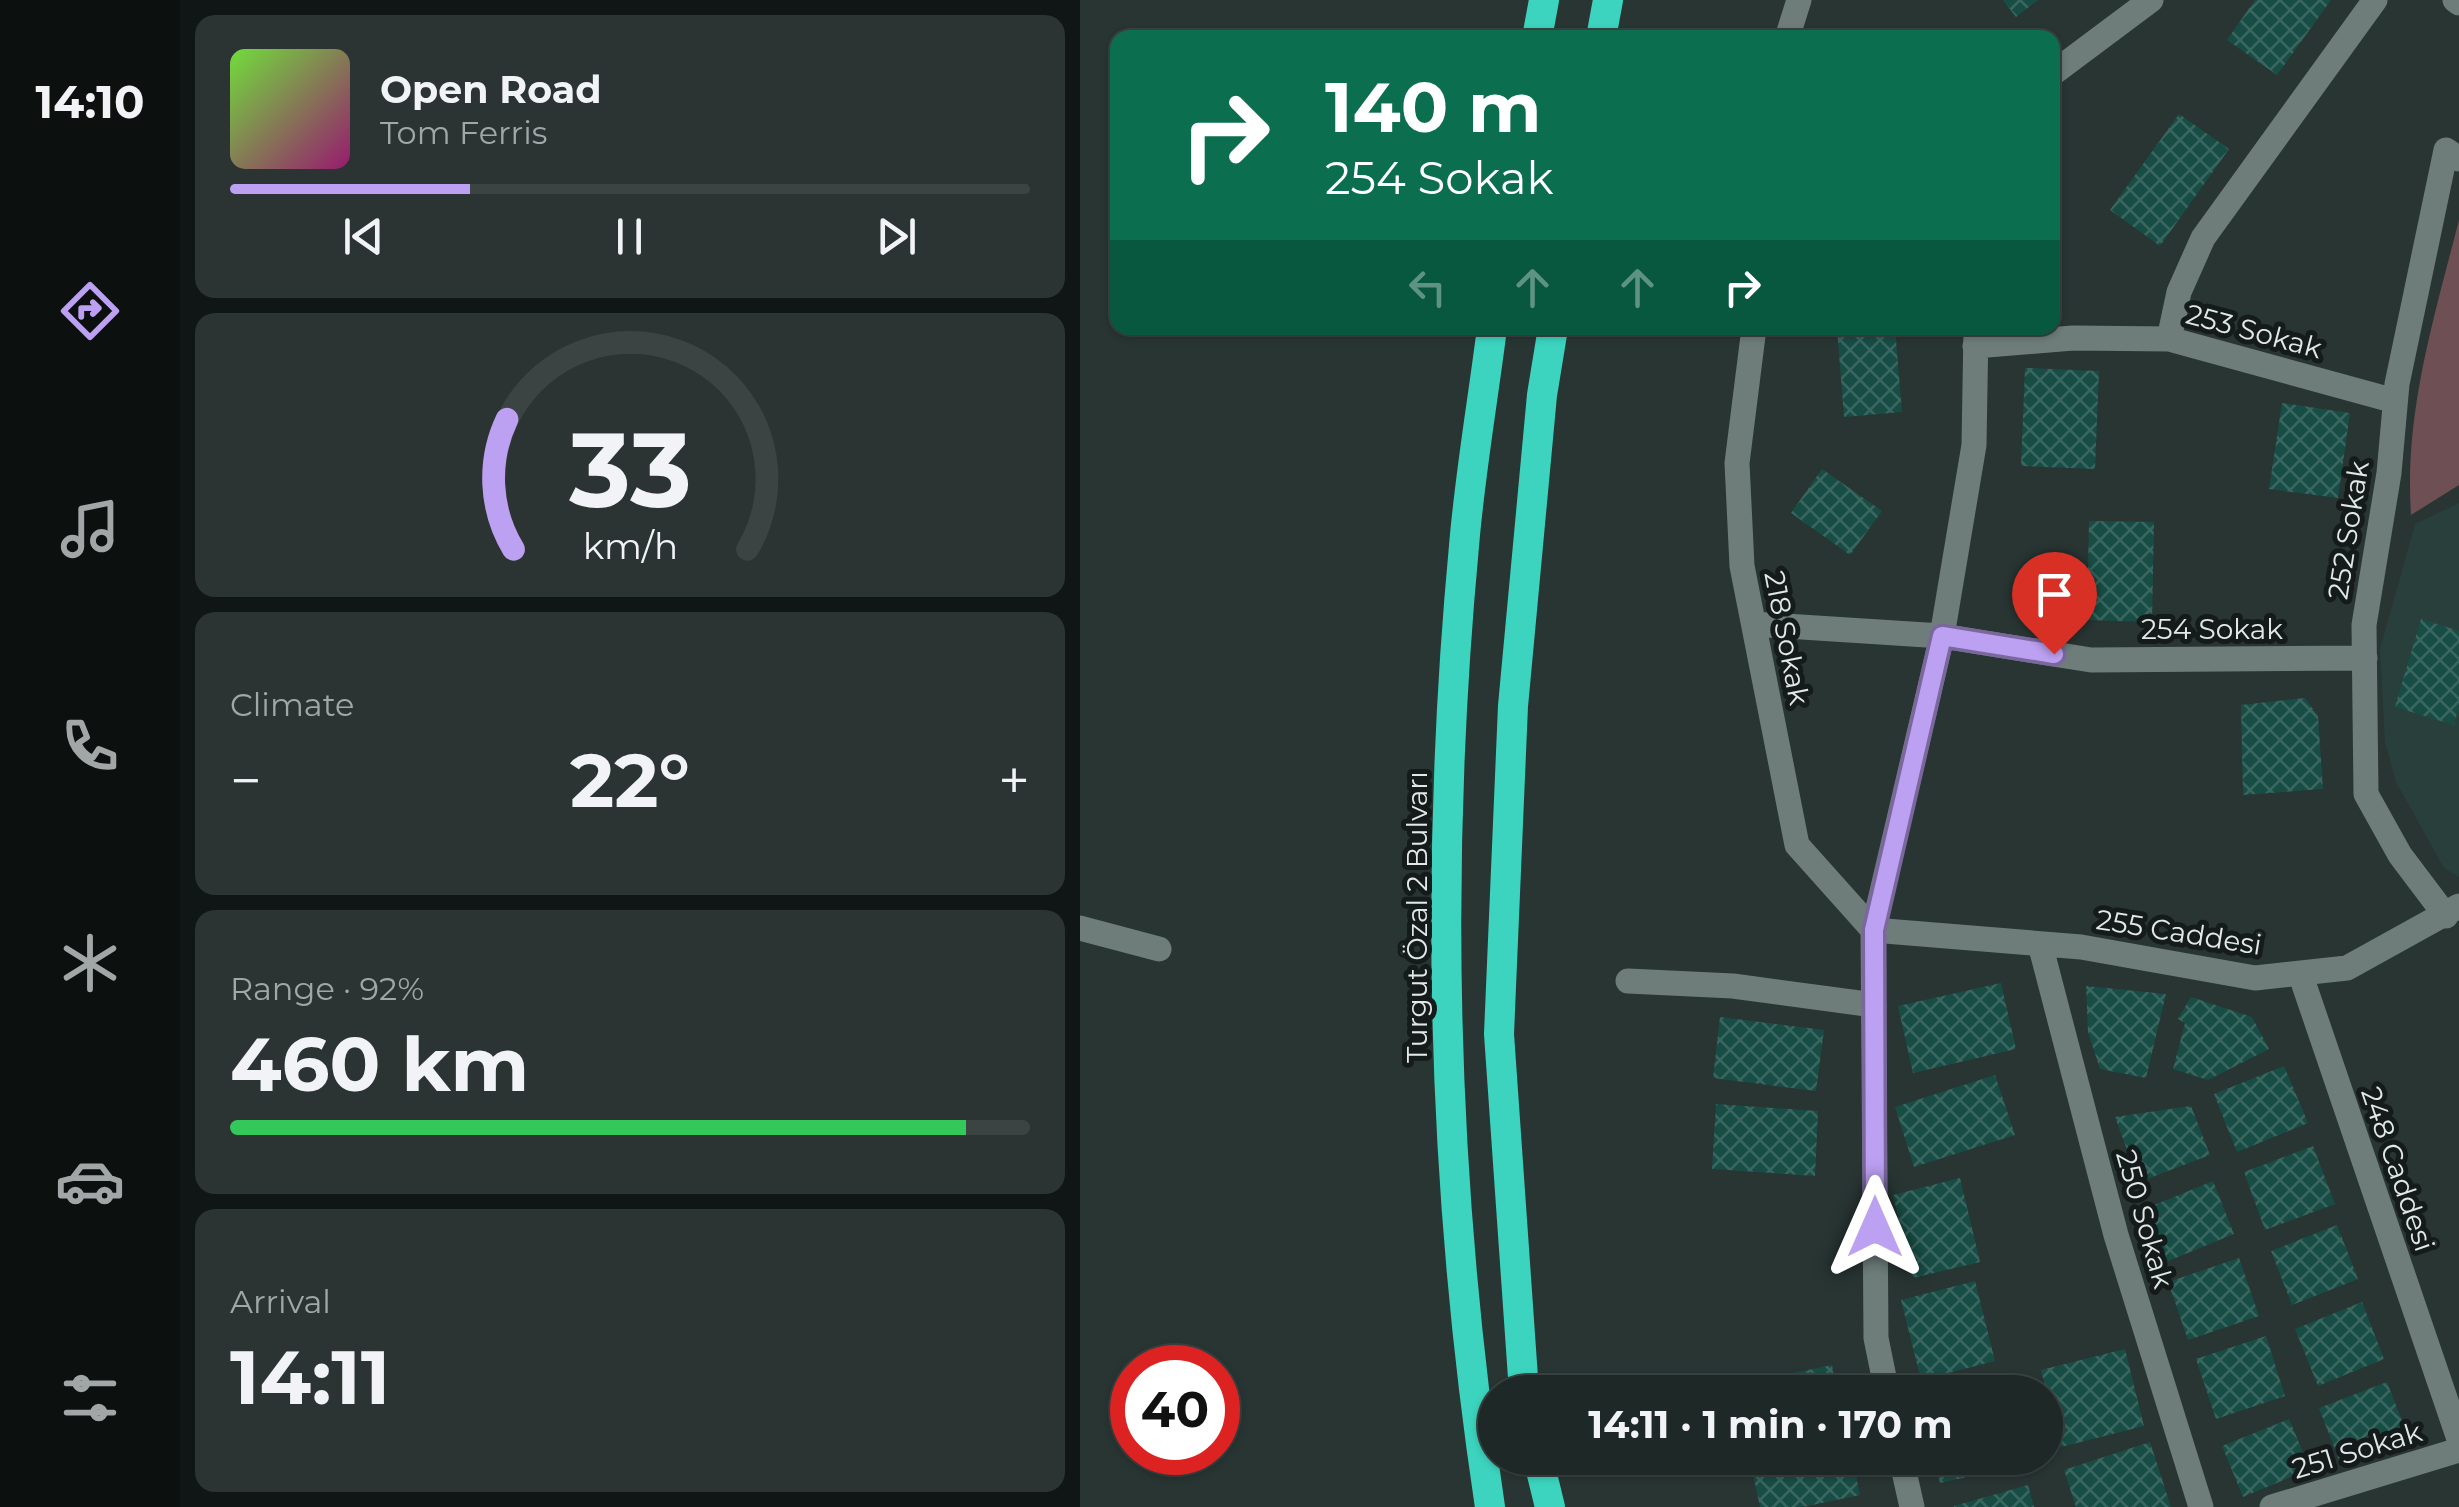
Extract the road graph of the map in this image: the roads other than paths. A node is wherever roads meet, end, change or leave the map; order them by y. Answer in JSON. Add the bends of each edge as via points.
{"nodes":[{"id":1,"x":1544,"y":0,"type":"edge"},
{"id":2,"x":1608,"y":0,"type":"edge"},
{"id":3,"x":1799,"y":0,"type":"edge"},
{"id":4,"x":2151,"y":0,"type":"edge"},
{"id":5,"x":2375,"y":0,"type":"edge"},
{"id":6,"x":1538,"y":30,"type":"edge"},
{"id":7,"x":1602,"y":30,"type":"edge"},
{"id":8,"x":1790,"y":30,"type":"edge"},
{"id":9,"x":2060,"y":68,"type":"edge"},
{"id":10,"x":2459,"y":159,"type":"edge"},
{"id":11,"x":1491,"y":335,"type":"edge"},
{"id":12,"x":1552,"y":335,"type":"edge"},
{"id":13,"x":1753,"y":335,"type":"edge"},
{"id":14,"x":1975,"y":336,"type":"edge"},
{"id":15,"x":2169,"y":339,"type":"junction"},
{"id":16,"x":2395,"y":401,"type":"junction"},
{"id":17,"x":1754,"y":624,"type":"junction"},
{"id":18,"x":1942,"y":636,"type":"junction"},
{"id":19,"x":2364,"y":658,"type":"junction"},
{"id":20,"x":2452,"y":911,"type":"edge"},
{"id":21,"x":1080,"y":928,"type":"edge"},
{"id":22,"x":1874,"y":930,"type":"junction"},
{"id":23,"x":2040,"y":944,"type":"junction"},
{"id":24,"x":1159,"y":949,"type":"dead end"},
{"id":25,"x":2300,"y":974,"type":"junction"},
{"id":26,"x":1628,"y":981,"type":"dead end"},
{"id":27,"x":1874,"y":1005,"type":"junction"},
{"id":28,"x":1523,"y":1375,"type":"edge"},
{"id":29,"x":1884,"y":1375,"type":"edge"},
{"id":30,"x":2459,"y":1440,"type":"edge"},
{"id":31,"x":2459,"y":1450,"type":"edge"},
{"id":32,"x":1542,"y":1475,"type":"edge"},
{"id":33,"x":1905,"y":1475,"type":"edge"},
{"id":34,"x":1490,"y":1507,"type":"edge"},
{"id":35,"x":1550,"y":1507,"type":"edge"},
{"id":36,"x":1912,"y":1507,"type":"edge"},
{"id":37,"x":2201,"y":1507,"type":"edge"},
{"id":38,"x":2272,"y":1507,"type":"edge"}],
"edges":[{"from":1,"to":6,"type":"highway"},
{"from":2,"to":7,"type":"highway"},
{"from":3,"to":8,"type":"street"},
{"from":4,"to":9,"type":"street"},
{"from":5,"to":15,"type":"street","via":[[2203,238],[2178,292]]},
{"from":10,"to":16,"type":"street","name":"252 Sokak","via":[[2446,150]]},
{"from":11,"to":34,"type":"highway","name":"Turgut Özal 2 Bulvarı","via":[[1464,544],[1449,762],[1445,960],[1456,1208]]},
{"from":12,"to":28,"type":"highway","via":[[1514,706],[1499,1034]]},
{"from":13,"to":17,"type":"street","name":"218 Sokak","via":[[1737,463],[1742,566]]},
{"from":14,"to":15,"type":"street","name":"253 Sokak"},
{"from":14,"to":18,"type":"street","via":[[1974,445]]},
{"from":15,"to":16,"type":"street","name":"253 Sokak"},
{"from":16,"to":19,"type":"street","name":"252 Sokak"},
{"from":17,"to":18,"type":"street","name":"254 Sokak"},
{"from":17,"to":22,"type":"street","name":"218 Sokak","via":[[1798,846]]},
{"from":18,"to":19,"type":"street","name":"254 Sokak","via":[[2091,660]]},
{"from":18,"to":22,"type":"street"},
{"from":19,"to":20,"type":"street","name":"252 Sokak","via":[[2366,794],[2400,855]]},
{"from":20,"to":25,"type":"street","name":"255 Caddesi","via":[[2347,968]]},
{"from":21,"to":24,"type":"street"},
{"from":22,"to":23,"type":"street","name":"255 Caddesi"},
{"from":22,"to":27,"type":"street"},
{"from":23,"to":25,"type":"street","name":"255 Caddesi","via":[[2255,978]]},
{"from":23,"to":37,"type":"street","name":"250 Sokak","via":[[2116,1235]]},
{"from":25,"to":30,"type":"street","name":"248 Caddesi"},
{"from":26,"to":27,"type":"street","via":[[1733,986]]},
{"from":27,"to":29,"type":"street","via":[[1876,1338]]},
{"from":31,"to":38,"type":"street","name":"251 Sokak"},
{"from":32,"to":35,"type":"highway"},
{"from":33,"to":36,"type":"street"}]}
